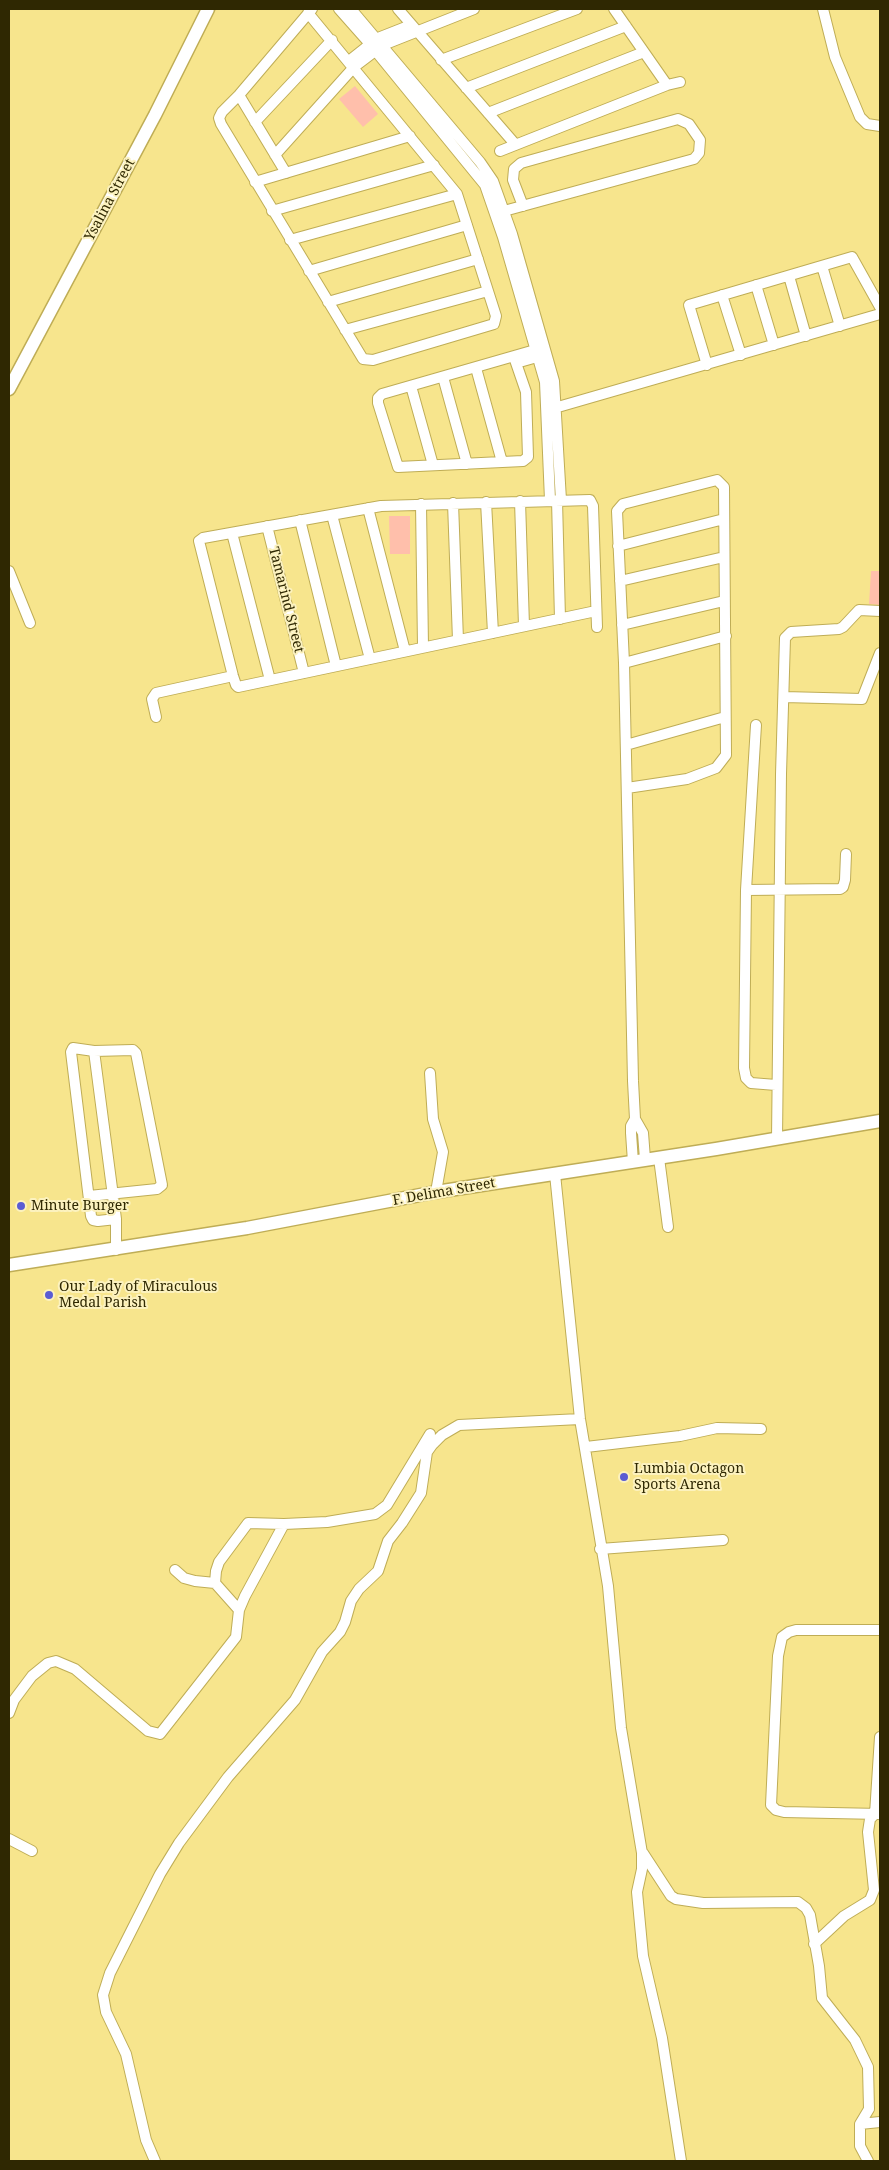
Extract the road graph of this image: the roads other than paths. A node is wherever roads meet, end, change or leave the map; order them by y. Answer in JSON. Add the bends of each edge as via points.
{"nodes":[{"id":1,"x":208,"y":9,"type":"edge"},
{"id":2,"x":339,"y":9,"type":"edge"},
{"id":3,"x":351,"y":9,"type":"edge"},
{"id":4,"x":448,"y":9,"type":"edge"},
{"id":5,"x":474,"y":9,"type":"edge"},
{"id":6,"x":577,"y":9,"type":"edge"},
{"id":7,"x":614,"y":9,"type":"edge"},
{"id":8,"x":823,"y":9,"type":"edge"},
{"id":9,"x":402,"y":10,"type":"edge"},
{"id":10,"x":310,"y":11,"type":"edge"},
{"id":11,"x":436,"y":24,"type":"junction"},
{"id":12,"x":626,"y":26,"type":"junction"},
{"id":13,"x":414,"y":28,"type":"junction"},
{"id":14,"x":332,"y":40,"type":"junction"},
{"id":15,"x":377,"y":44,"type":"junction"},
{"id":16,"x":644,"y":52,"type":"junction"},
{"id":17,"x":441,"y":60,"type":"junction"},
{"id":18,"x":352,"y":64,"type":"junction"},
{"id":19,"x":680,"y":82,"type":"dead end"},
{"id":20,"x":667,"y":85,"type":"junction"},
{"id":21,"x":466,"y":88,"type":"junction"},
{"id":22,"x":239,"y":96,"type":"junction"},
{"id":23,"x":488,"y":113,"type":"junction"},
{"id":24,"x":255,"y":122,"type":"junction"},
{"id":25,"x":880,"y":126,"type":"edge"},
{"id":26,"x":410,"y":136,"type":"junction"},
{"id":27,"x":515,"y":144,"type":"junction"},
{"id":28,"x":500,"y":151,"type":"dead end"},
{"id":29,"x":275,"y":155,"type":"junction"},
{"id":30,"x":434,"y":165,"type":"junction"},
{"id":31,"x":286,"y":173,"type":"junction"},
{"id":32,"x":255,"y":182,"type":"junction"},
{"id":33,"x":457,"y":194,"type":"junction"},
{"id":34,"x":523,"y":206,"type":"junction"},
{"id":35,"x":500,"y":209,"type":"junction"},
{"id":36,"x":272,"y":211,"type":"junction"},
{"id":37,"x":467,"y":225,"type":"junction"},
{"id":38,"x":290,"y":240,"type":"junction"},
{"id":39,"x":478,"y":259,"type":"junction"},
{"id":40,"x":822,"y":266,"type":"junction"},
{"id":41,"x":309,"y":272,"type":"junction"},
{"id":42,"x":789,"y":276,"type":"junction"},
{"id":43,"x":756,"y":285,"type":"junction"},
{"id":44,"x":488,"y":291,"type":"junction"},
{"id":45,"x":722,"y":295,"type":"junction"},
{"id":46,"x":328,"y":302,"type":"junction"},
{"id":47,"x":880,"y":307,"type":"edge"},
{"id":48,"x":880,"y":314,"type":"edge"},
{"id":49,"x":840,"y":326,"type":"junction"},
{"id":50,"x":345,"y":330,"type":"junction"},
{"id":51,"x":806,"y":336,"type":"junction"},
{"id":52,"x":774,"y":345,"type":"junction"},
{"id":53,"x":542,"y":352,"type":"junction"},
{"id":54,"x":740,"y":355,"type":"junction"},
{"id":55,"x":515,"y":360,"type":"junction"},
{"id":56,"x":707,"y":365,"type":"junction"},
{"id":57,"x":476,"y":368,"type":"junction"},
{"id":58,"x":443,"y":377,"type":"junction"},
{"id":59,"x":410,"y":386,"type":"junction"},
{"id":60,"x":9,"y":389,"type":"edge"},
{"id":61,"x":552,"y":408,"type":"junction"},
{"id":62,"x":502,"y":462,"type":"junction"},
{"id":63,"x":467,"y":464,"type":"junction"},
{"id":64,"x":433,"y":465,"type":"junction"},
{"id":65,"x":556,"y":500,"type":"junction"},
{"id":66,"x":520,"y":501,"type":"junction"},
{"id":67,"x":486,"y":502,"type":"junction"},
{"id":68,"x":453,"y":503,"type":"junction"},
{"id":69,"x":420,"y":504,"type":"junction"},
{"id":70,"x":368,"y":508,"type":"junction"},
{"id":71,"x":332,"y":514,"type":"junction"},
{"id":72,"x":724,"y":519,"type":"junction"},
{"id":73,"x":300,"y":520,"type":"junction"},
{"id":74,"x":268,"y":526,"type":"junction"},
{"id":75,"x":232,"y":533,"type":"junction"},
{"id":76,"x":618,"y":546,"type":"junction"},
{"id":77,"x":724,"y":557,"type":"junction"},
{"id":78,"x":9,"y":572,"type":"edge"},
{"id":79,"x":620,"y":581,"type":"junction"},
{"id":80,"x":724,"y":601,"type":"junction"},
{"id":81,"x":596,"y":611,"type":"junction"},
{"id":82,"x":880,"y":611,"type":"edge"},
{"id":83,"x":560,"y":619,"type":"junction"},
{"id":84,"x":30,"y":623,"type":"dead end"},
{"id":85,"x":622,"y":625,"type":"junction"},
{"id":86,"x":524,"y":626,"type":"junction"},
{"id":87,"x":597,"y":627,"type":"dead end"},
{"id":88,"x":493,"y":633,"type":"junction"},
{"id":89,"x":726,"y":636,"type":"junction"},
{"id":90,"x":458,"y":640,"type":"junction"},
{"id":91,"x":423,"y":647,"type":"junction"},
{"id":92,"x":405,"y":651,"type":"junction"},
{"id":93,"x":880,"y":653,"type":"edge"},
{"id":94,"x":370,"y":658,"type":"junction"},
{"id":95,"x":624,"y":663,"type":"junction"},
{"id":96,"x":336,"y":666,"type":"junction"},
{"id":97,"x":304,"y":673,"type":"junction"},
{"id":98,"x":233,"y":676,"type":"junction"},
{"id":99,"x":270,"y":680,"type":"junction"},
{"id":100,"x":784,"y":697,"type":"junction"},
{"id":101,"x":725,"y":717,"type":"junction"},
{"id":102,"x":156,"y":718,"type":"dead end"},
{"id":103,"x":756,"y":725,"type":"dead end"},
{"id":104,"x":626,"y":745,"type":"junction"},
{"id":105,"x":627,"y":788,"type":"junction"},
{"id":106,"x":846,"y":854,"type":"dead end"},
{"id":107,"x":746,"y":890,"type":"junction"},
{"id":108,"x":780,"y":891,"type":"junction"},
{"id":109,"x":94,"y":1051,"type":"junction"},
{"id":110,"x":430,"y":1073,"type":"dead end"},
{"id":111,"x":776,"y":1085,"type":"junction"},
{"id":112,"x":880,"y":1121,"type":"edge"},
{"id":113,"x":777,"y":1139,"type":"junction"},
{"id":114,"x":659,"y":1158,"type":"junction"},
{"id":115,"x":639,"y":1160,"type":"junction"},
{"id":116,"x":555,"y":1174,"type":"junction"},
{"id":117,"x":436,"y":1192,"type":"junction"},
{"id":118,"x":113,"y":1193,"type":"junction"},
{"id":119,"x":89,"y":1196,"type":"junction"},
{"id":120,"x":116,"y":1219,"type":"junction"},
{"id":121,"x":668,"y":1227,"type":"dead end"},
{"id":122,"x":116,"y":1250,"type":"junction"},
{"id":123,"x":9,"y":1265,"type":"edge"},
{"id":124,"x":580,"y":1419,"type":"junction"},
{"id":125,"x":761,"y":1430,"type":"dead end"},
{"id":126,"x":430,"y":1434,"type":"dead end"},
{"id":127,"x":586,"y":1447,"type":"junction"},
{"id":128,"x":284,"y":1524,"type":"junction"},
{"id":129,"x":722,"y":1540,"type":"dead end"},
{"id":130,"x":600,"y":1549,"type":"junction"},
{"id":131,"x":174,"y":1570,"type":"dead end"},
{"id":132,"x":215,"y":1583,"type":"junction"},
{"id":133,"x":239,"y":1610,"type":"junction"},
{"id":134,"x":880,"y":1630,"type":"edge"},
{"id":135,"x":9,"y":1712,"type":"edge"},
{"id":136,"x":880,"y":1737,"type":"edge"},
{"id":137,"x":878,"y":1814,"type":"edge"},
{"id":138,"x":9,"y":1839,"type":"edge"},
{"id":139,"x":32,"y":1852,"type":"dead end"},
{"id":140,"x":642,"y":1853,"type":"junction"},
{"id":141,"x":814,"y":1944,"type":"junction"},
{"id":142,"x":880,"y":2122,"type":"edge"},
{"id":143,"x":860,"y":2124,"type":"junction"},
{"id":144,"x":155,"y":2161,"type":"edge"},
{"id":145,"x":681,"y":2161,"type":"edge"},
{"id":146,"x":868,"y":2161,"type":"edge"}],
"edges":[{"from":1,"to":60,"type":"street","name":"Ysalina Street"},
{"from":2,"to":15,"type":"street"},
{"from":3,"to":15,"type":"street"},
{"from":4,"to":11,"type":"street"},
{"from":5,"to":11,"type":"street"},
{"from":6,"to":17,"type":"street"},
{"from":7,"to":12,"type":"street"},
{"from":8,"to":25,"type":"street","via":[[835,56],[860,117],[867,124]]},
{"from":9,"to":13,"type":"street"},
{"from":10,"to":14,"type":"street"},
{"from":10,"to":22,"type":"street"},
{"from":11,"to":13,"type":"street"},
{"from":12,"to":16,"type":"street"},
{"from":12,"to":21,"type":"street"},
{"from":13,"to":15,"type":"street"},
{"from":13,"to":17,"type":"street"},
{"from":14,"to":18,"type":"street"},
{"from":14,"to":24,"type":"street"},
{"from":15,"to":18,"type":"street"},
{"from":15,"to":35,"type":"street","via":[[484,174]]},
{"from":16,"to":20,"type":"street"},
{"from":16,"to":23,"type":"street"},
{"from":17,"to":21,"type":"street"},
{"from":18,"to":26,"type":"street"},
{"from":18,"to":29,"type":"street"},
{"from":19,"to":20,"type":"street"},
{"from":20,"to":27,"type":"street"},
{"from":21,"to":23,"type":"street"},
{"from":22,"to":24,"type":"street"},
{"from":22,"to":32,"type":"street","via":[[219,118]]},
{"from":23,"to":27,"type":"street"},
{"from":24,"to":29,"type":"street"},
{"from":26,"to":30,"type":"street"},
{"from":26,"to":31,"type":"street"},
{"from":27,"to":28,"type":"street"},
{"from":29,"to":31,"type":"street"},
{"from":30,"to":33,"type":"street"},
{"from":30,"to":36,"type":"street"},
{"from":31,"to":32,"type":"street"},
{"from":32,"to":36,"type":"street"},
{"from":33,"to":37,"type":"street"},
{"from":33,"to":38,"type":"street"},
{"from":34,"to":34,"type":"street","via":[[694,159],[699,153],[700,140],[689,124],[678,119],[521,163],[514,169],[513,180]]},
{"from":34,"to":35,"type":"street"},
{"from":35,"to":53,"type":"street"},
{"from":36,"to":38,"type":"street"},
{"from":37,"to":39,"type":"street"},
{"from":37,"to":41,"type":"street"},
{"from":38,"to":41,"type":"street"},
{"from":39,"to":44,"type":"street"},
{"from":39,"to":46,"type":"street"},
{"from":40,"to":42,"type":"street"},
{"from":40,"to":47,"type":"street","via":[[852,257]]},
{"from":40,"to":49,"type":"street"},
{"from":41,"to":46,"type":"street"},
{"from":42,"to":43,"type":"street"},
{"from":42,"to":51,"type":"street"},
{"from":43,"to":45,"type":"street"},
{"from":43,"to":52,"type":"street"},
{"from":44,"to":50,"type":"street"},
{"from":44,"to":50,"type":"street","via":[[496,316],[494,324],[373,360],[360,357]]},
{"from":45,"to":54,"type":"street"},
{"from":45,"to":56,"type":"street","via":[[689,305]]},
{"from":46,"to":50,"type":"street"},
{"from":48,"to":49,"type":"street"},
{"from":49,"to":51,"type":"street"},
{"from":51,"to":52,"type":"street"},
{"from":52,"to":54,"type":"street"},
{"from":53,"to":55,"type":"street"},
{"from":53,"to":61,"type":"street"},
{"from":54,"to":56,"type":"street"},
{"from":55,"to":57,"type":"street"},
{"from":55,"to":62,"type":"street","via":[[526,392],[528,457],[523,461]]},
{"from":56,"to":61,"type":"street"},
{"from":57,"to":58,"type":"street"},
{"from":57,"to":62,"type":"street"},
{"from":58,"to":59,"type":"street"},
{"from":58,"to":63,"type":"street"},
{"from":59,"to":64,"type":"street"},
{"from":59,"to":64,"type":"street","via":[[382,394],[378,403],[398,467]]},
{"from":61,"to":65,"type":"street"},
{"from":62,"to":63,"type":"street"},
{"from":63,"to":64,"type":"street"},
{"from":65,"to":66,"type":"street"},
{"from":65,"to":81,"type":"street","via":[[586,499],[592,503]]},
{"from":65,"to":83,"type":"street"},
{"from":66,"to":67,"type":"street"},
{"from":66,"to":86,"type":"street"},
{"from":67,"to":68,"type":"street"},
{"from":67,"to":88,"type":"street"},
{"from":68,"to":69,"type":"street"},
{"from":68,"to":90,"type":"street"},
{"from":69,"to":70,"type":"street"},
{"from":69,"to":91,"type":"street"},
{"from":70,"to":71,"type":"street"},
{"from":70,"to":92,"type":"street"},
{"from":71,"to":73,"type":"street"},
{"from":71,"to":94,"type":"street"},
{"from":72,"to":76,"type":"street"},
{"from":72,"to":76,"type":"street","via":[[724,487],[717,480],[700,483],[623,504],[617,512]]},
{"from":72,"to":77,"type":"street"},
{"from":73,"to":74,"type":"street"},
{"from":73,"to":96,"type":"street"},
{"from":74,"to":75,"type":"street"},
{"from":74,"to":97,"type":"street","name":"Tamarind Street"},
{"from":75,"to":98,"type":"street","via":[[203,538],[199,542]]},
{"from":75,"to":99,"type":"street"},
{"from":76,"to":79,"type":"street"},
{"from":77,"to":79,"type":"street"},
{"from":77,"to":80,"type":"street"},
{"from":78,"to":84,"type":"street"},
{"from":79,"to":85,"type":"street"},
{"from":80,"to":85,"type":"street"},
{"from":80,"to":89,"type":"street"},
{"from":81,"to":83,"type":"street"},
{"from":81,"to":87,"type":"street"},
{"from":82,"to":100,"type":"street","via":[[859,610],[838,629],[788,634],[784,644]]},
{"from":83,"to":86,"type":"street"},
{"from":85,"to":95,"type":"street"},
{"from":86,"to":88,"type":"street"},
{"from":88,"to":90,"type":"street"},
{"from":89,"to":95,"type":"street"},
{"from":89,"to":101,"type":"street"},
{"from":90,"to":91,"type":"street"},
{"from":91,"to":92,"type":"street"},
{"from":92,"to":94,"type":"street"},
{"from":93,"to":100,"type":"street","via":[[862,699]]},
{"from":94,"to":96,"type":"street"},
{"from":95,"to":104,"type":"street"},
{"from":96,"to":97,"type":"street"},
{"from":97,"to":99,"type":"street"},
{"from":98,"to":99,"type":"street","via":[[238,687]]},
{"from":98,"to":102,"type":"street","via":[[156,693],[152,699]]},
{"from":100,"to":108,"type":"street"},
{"from":101,"to":104,"type":"street"},
{"from":101,"to":105,"type":"street","via":[[726,755],[716,768],[687,779]]},
{"from":103,"to":107,"type":"street"},
{"from":104,"to":105,"type":"street"},
{"from":105,"to":115,"type":"street","via":[[629,988],[635,1119],[643,1132]]},
{"from":106,"to":108,"type":"street","via":[[845,880],[840,889]]},
{"from":107,"to":108,"type":"street"},
{"from":107,"to":111,"type":"street","via":[[743,1021],[746,1078],[756,1084]]},
{"from":108,"to":111,"type":"street"},
{"from":109,"to":118,"type":"street"},
{"from":109,"to":118,"type":"street","via":[[132,1049],[136,1052],[162,1184],[157,1189]]},
{"from":109,"to":119,"type":"street","via":[[73,1048],[71,1052]]},
{"from":110,"to":117,"type":"street","via":[[433,1119],[443,1152]]},
{"from":111,"to":113,"type":"street"},
{"from":112,"to":113,"type":"street","name":"F. Delima Street"},
{"from":113,"to":114,"type":"street","name":"F. Delima Street"},
{"from":114,"to":115,"type":"street","name":"F. Delima Street"},
{"from":114,"to":121,"type":"street"},
{"from":115,"to":116,"type":"street","name":"F. Delima Street"},
{"from":116,"to":117,"type":"street","name":"F. Delima Street"},
{"from":116,"to":124,"type":"street"},
{"from":117,"to":122,"type":"street","name":"F. Delima Street"},
{"from":118,"to":119,"type":"street"},
{"from":118,"to":120,"type":"street"},
{"from":119,"to":120,"type":"street","via":[[93,1220]]},
{"from":120,"to":122,"type":"street"},
{"from":122,"to":123,"type":"street","name":"F. Delima Street"},
{"from":124,"to":127,"type":"street"},
{"from":124,"to":144,"type":"street","via":[[460,1425],[432,1445],[425,1460],[421,1493],[388,1540],[378,1571],[351,1601],[340,1632],[322,1652],[295,1700],[228,1778],[160,1874],[110,1973],[103,1995],[106,2012],[126,2054],[146,2140]]},
{"from":125,"to":127,"type":"street","via":[[717,1428],[680,1436]]},
{"from":126,"to":128,"type":"street","via":[[387,1505],[374,1514],[326,1522]]},
{"from":127,"to":130,"type":"street"},
{"from":128,"to":132,"type":"street","via":[[248,1523],[219,1562]]},
{"from":128,"to":133,"type":"street"},
{"from":129,"to":130,"type":"street"},
{"from":130,"to":140,"type":"street","via":[[608,1586],[621,1728]]},
{"from":131,"to":132,"type":"street","via":[[184,1578]]},
{"from":132,"to":133,"type":"street"},
{"from":133,"to":135,"type":"street","via":[[236,1637],[160,1734],[148,1731],[75,1669],[56,1661],[48,1663],[32,1676]]},
{"from":134,"to":137,"type":"street","via":[[796,1630],[782,1637],[778,1656],[771,1805],[784,1812]]},
{"from":136,"to":137,"type":"street"},
{"from":137,"to":141,"type":"street","via":[[870,1819],[868,1832],[874,1886],[872,1896]]},
{"from":138,"to":139,"type":"street"},
{"from":140,"to":141,"type":"street","via":[[676,1899],[703,1903],[798,1902],[810,1915]]},
{"from":140,"to":145,"type":"street","via":[[637,1892],[643,1956],[662,2038]]},
{"from":141,"to":143,"type":"street","via":[[822,1998],[855,2040],[868,2067],[869,2109]]},
{"from":142,"to":143,"type":"street"},
{"from":143,"to":146,"type":"street","via":[[860,2146]]}]}
